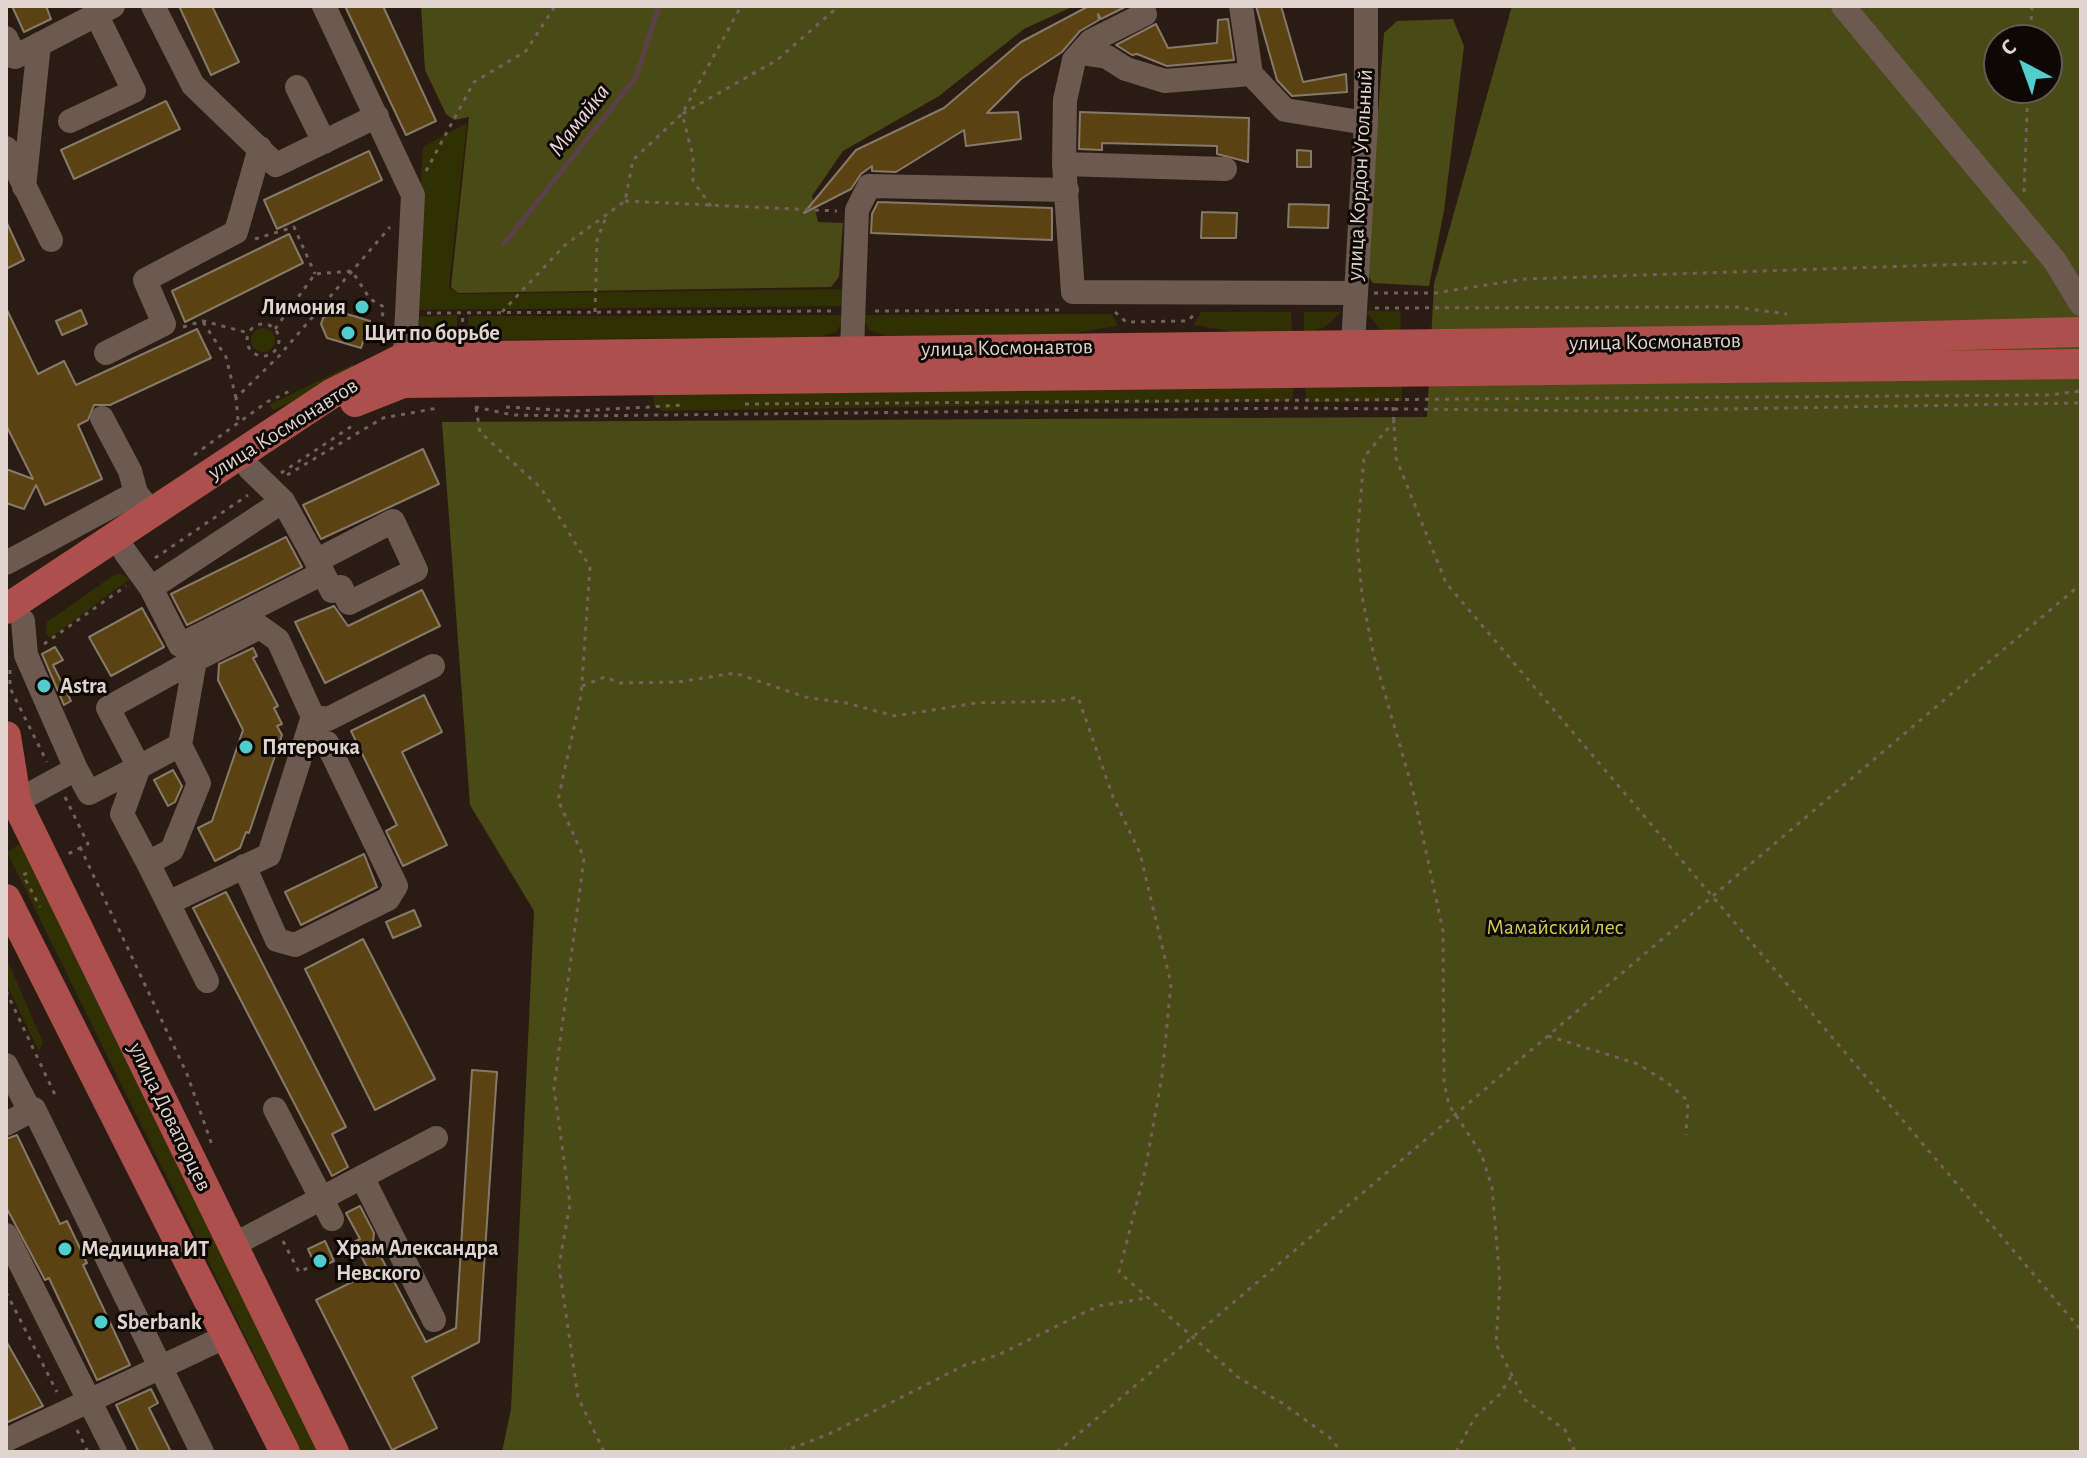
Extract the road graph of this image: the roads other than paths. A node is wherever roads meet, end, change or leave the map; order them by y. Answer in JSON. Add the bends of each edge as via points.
{"nodes":[{"id":1,"x":153,"y":6,"type":"edge"},
{"id":2,"x":324,"y":6,"type":"edge"},
{"id":3,"x":1241,"y":6,"type":"edge"},
{"id":4,"x":1366,"y":6,"type":"edge"},
{"id":5,"x":1843,"y":6,"type":"edge"},
{"id":6,"x":104,"y":10,"type":"edge"},
{"id":7,"x":1145,"y":14,"type":"dead end"},
{"id":8,"x":6,"y":38,"type":"edge"},
{"id":9,"x":39,"y":44,"type":"junction"},
{"id":10,"x":1081,"y":53,"type":"junction"},
{"id":11,"x":1251,"y":74,"type":"junction"},
{"id":12,"x":297,"y":87,"type":"dead end"},
{"id":13,"x":377,"y":116,"type":"junction"},
{"id":14,"x":70,"y":121,"type":"dead end"},
{"id":15,"x":1366,"y":123,"type":"junction"},
{"id":16,"x":324,"y":142,"type":"junction"},
{"id":17,"x":6,"y":148,"type":"edge"},
{"id":18,"x":260,"y":148,"type":"junction"},
{"id":19,"x":1064,"y":164,"type":"junction"},
{"id":20,"x":1225,"y":169,"type":"dead end"},
{"id":21,"x":24,"y":187,"type":"junction"},
{"id":22,"x":1067,"y":190,"type":"junction"},
{"id":23,"x":51,"y":240,"type":"dead end"},
{"id":24,"x":1353,"y":293,"type":"junction"},
{"id":25,"x":2081,"y":304,"type":"edge"},
{"id":26,"x":2081,"y":332,"type":"edge"},
{"id":27,"x":1353,"y":344,"type":"junction"},
{"id":28,"x":852,"y":350,"type":"junction"},
{"id":29,"x":106,"y":353,"type":"dead end"},
{"id":30,"x":2081,"y":364,"type":"edge"},
{"id":31,"x":401,"y":383,"type":"junction"},
{"id":32,"x":102,"y":418,"type":"dead end"},
{"id":33,"x":258,"y":476,"type":"junction"},
{"id":34,"x":283,"y":501,"type":"junction"},
{"id":35,"x":143,"y":503,"type":"junction"},
{"id":36,"x":6,"y":563,"type":"edge"},
{"id":37,"x":138,"y":570,"type":"junction"},
{"id":38,"x":12,"y":621,"type":"edge"},
{"id":39,"x":195,"y":660,"type":"junction"},
{"id":40,"x":433,"y":666,"type":"dead end"},
{"id":41,"x":310,"y":728,"type":"junction"},
{"id":42,"x":6,"y":736,"type":"edge"},
{"id":43,"x":180,"y":745,"type":"junction"},
{"id":44,"x":139,"y":767,"type":"junction"},
{"id":45,"x":76,"y":769,"type":"junction"},
{"id":46,"x":9,"y":796,"type":"edge"},
{"id":47,"x":148,"y":863,"type":"junction"},
{"id":48,"x":244,"y":866,"type":"junction"},
{"id":49,"x":168,"y":903,"type":"junction"},
{"id":50,"x":8,"y":905,"type":"edge"},
{"id":51,"x":207,"y":981,"type":"dead end"},
{"id":52,"x":6,"y":1065,"type":"edge"},
{"id":53,"x":27,"y":1105,"type":"dead end"},
{"id":54,"x":275,"y":1109,"type":"dead end"},
{"id":55,"x":6,"y":1124,"type":"edge"},
{"id":56,"x":436,"y":1138,"type":"dead end"},
{"id":57,"x":362,"y":1177,"type":"junction"},
{"id":58,"x":327,"y":1208,"type":"junction"},
{"id":59,"x":6,"y":1235,"type":"edge"},
{"id":60,"x":233,"y":1245,"type":"junction"},
{"id":61,"x":434,"y":1320,"type":"dead end"},
{"id":62,"x":227,"y":1336,"type":"junction"},
{"id":63,"x":160,"y":1367,"type":"junction"},
{"id":64,"x":89,"y":1399,"type":"junction"},
{"id":65,"x":6,"y":1440,"type":"edge"},
{"id":66,"x":115,"y":1452,"type":"edge"},
{"id":67,"x":202,"y":1452,"type":"edge"},
{"id":68,"x":285,"y":1452,"type":"edge"},
{"id":69,"x":334,"y":1452,"type":"edge"}],
"edges":[{"from":1,"to":18,"type":"street","via":[[193,85]]},
{"from":2,"to":13,"type":"street"},
{"from":3,"to":11,"type":"street"},
{"from":4,"to":15,"type":"street","name":"улица Кордон Угольный"},
{"from":5,"to":25,"type":"street","via":[[2055,261]]},
{"from":6,"to":9,"type":"street"},
{"from":6,"to":14,"type":"street","via":[[134,91]]},
{"from":7,"to":10,"type":"street","via":[[1091,41]]},
{"from":8,"to":9,"type":"street","via":[[15,57]]},
{"from":9,"to":21,"type":"street"},
{"from":10,"to":11,"type":"street","via":[[1107,57],[1165,81]]},
{"from":10,"to":19,"type":"street","via":[[1074,60],[1065,100]]},
{"from":11,"to":15,"type":"street","via":[[1285,110]]},
{"from":12,"to":16,"type":"street"},
{"from":13,"to":16,"type":"street"},
{"from":13,"to":31,"type":"street","via":[[412,204]]},
{"from":15,"to":24,"type":"street","name":"улица Кордон Угольный"},
{"from":16,"to":18,"type":"street","via":[[276,165]]},
{"from":17,"to":21,"type":"street"},
{"from":18,"to":29,"type":"street","via":[[236,232],[145,280],[164,324]]},
{"from":19,"to":20,"type":"street"},
{"from":19,"to":22,"type":"street"},
{"from":21,"to":23,"type":"street"},
{"from":22,"to":24,"type":"street","via":[[1073,292]]},
{"from":22,"to":28,"type":"street","via":[[869,186],[857,210]]},
{"from":24,"to":27,"type":"street","name":"улица Кордон Угольный"},
{"from":26,"to":27,"type":"main road","name":"улица Космонавтов"},
{"from":27,"to":28,"type":"main road","name":"улица Космонавтов"},
{"from":28,"to":31,"type":"main road","name":"улица Космонавтов"},
{"from":30,"to":31,"type":"main road","name":"улица Космонавтов"},
{"from":31,"to":33,"type":"main road","name":"улица Космонавтов","via":[[343,408]]},
{"from":31,"to":35,"type":"main road","name":"улица Космонавтов","via":[[331,394]]},
{"from":32,"to":35,"type":"street"},
{"from":33,"to":34,"type":"street"},
{"from":33,"to":37,"type":"main road","name":"улица Космонавтов"},
{"from":34,"to":37,"type":"street"},
{"from":34,"to":37,"type":"street","via":[[320,567],[180,645]]},
{"from":35,"to":36,"type":"street"},
{"from":35,"to":38,"type":"main road","name":"улица Космонавтов"},
{"from":37,"to":38,"type":"main road","name":"улица Космонавтов"},
{"from":38,"to":45,"type":"street"},
{"from":39,"to":41,"type":"street","via":[[260,627],[278,640]]},
{"from":39,"to":43,"type":"street"},
{"from":39,"to":44,"type":"street","via":[[108,708]]},
{"from":40,"to":41,"type":"street"},
{"from":41,"to":48,"type":"street","via":[[269,855]]},
{"from":41,"to":48,"type":"street","via":[[327,743],[396,886],[388,899],[295,945],[277,940]]},
{"from":42,"to":46,"type":"main road","name":"улица Доваторцев"},
{"from":43,"to":44,"type":"street"},
{"from":43,"to":47,"type":"street","via":[[199,783],[172,850]]},
{"from":44,"to":45,"type":"street","via":[[89,793]]},
{"from":44,"to":47,"type":"street","via":[[122,814]]},
{"from":45,"to":46,"type":"street"},
{"from":46,"to":60,"type":"main road","name":"улица Доваторцев"},
{"from":47,"to":49,"type":"street"},
{"from":48,"to":49,"type":"street"},
{"from":49,"to":51,"type":"street"},
{"from":50,"to":62,"type":"main road"},
{"from":52,"to":53,"type":"street"},
{"from":54,"to":58,"type":"street"},
{"from":55,"to":63,"type":"street","via":[[34,1109]]},
{"from":56,"to":57,"type":"street"},
{"from":57,"to":58,"type":"street"},
{"from":57,"to":61,"type":"street"},
{"from":58,"to":60,"type":"street","via":[[274,1223]]},
{"from":59,"to":64,"type":"street"},
{"from":60,"to":69,"type":"main road","name":"улица Доваторцев"},
{"from":62,"to":63,"type":"street"},
{"from":62,"to":68,"type":"main road"},
{"from":63,"to":64,"type":"street"},
{"from":63,"to":67,"type":"street"},
{"from":64,"to":65,"type":"street"},
{"from":64,"to":66,"type":"street"}]}
